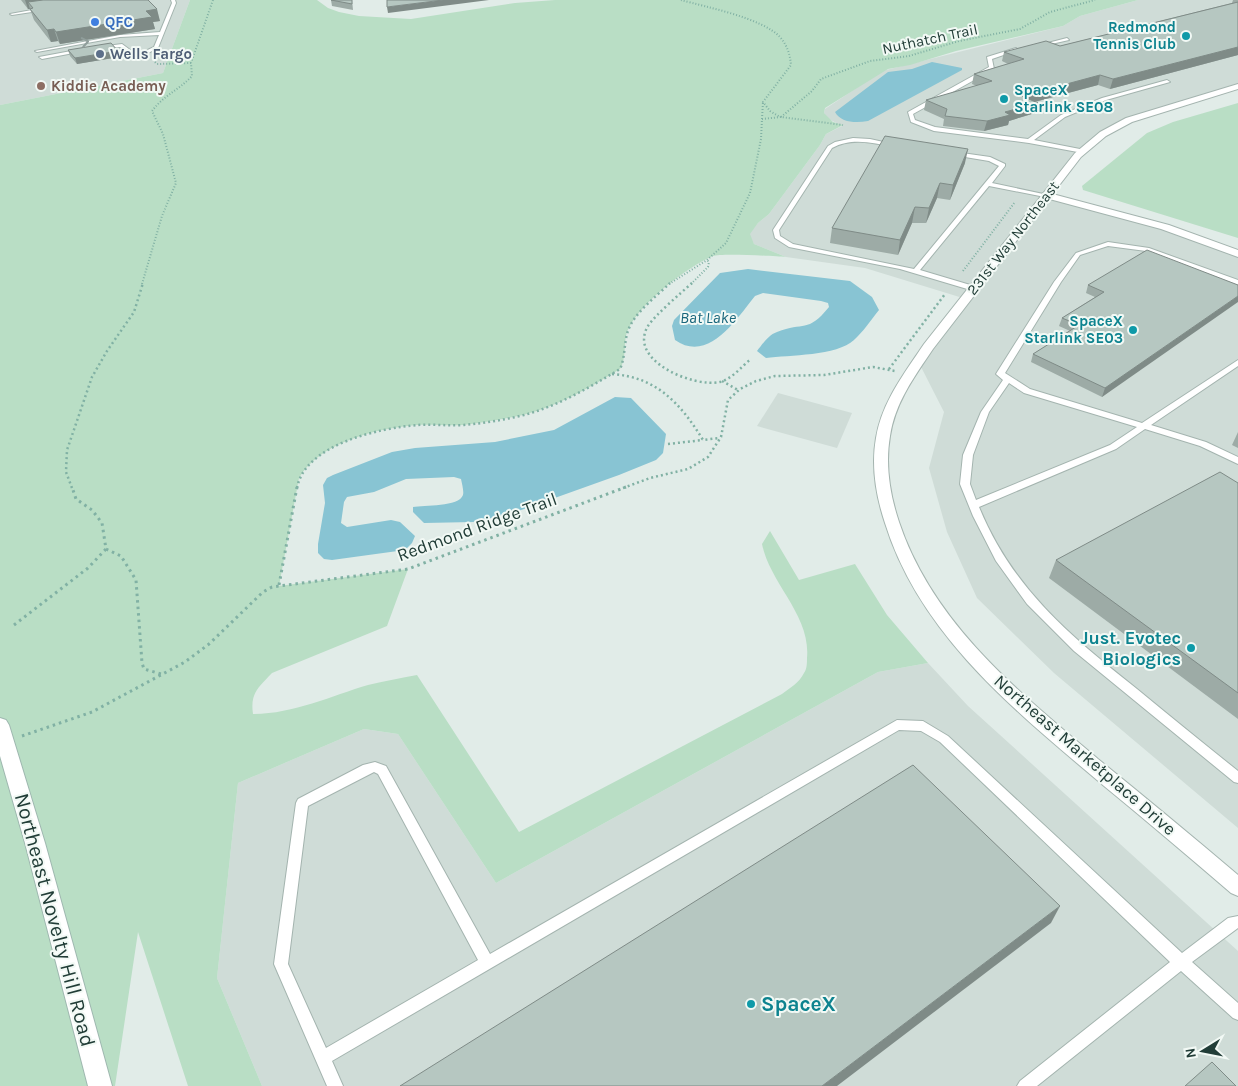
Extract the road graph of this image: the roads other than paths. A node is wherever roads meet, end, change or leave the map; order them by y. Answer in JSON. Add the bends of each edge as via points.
{"nodes":[{"id":1,"x":173,"y":0,"type":"edge"},
{"id":2,"x":50,"y":8,"type":"edge"},
{"id":3,"x":12,"y":14,"type":"dead end"},
{"id":4,"x":162,"y":33,"type":"junction"},
{"id":5,"x":1066,"y":39,"type":"dead end"},
{"id":6,"x":98,"y":48,"type":"edge"},
{"id":7,"x":90,"y":49,"type":"edge"},
{"id":8,"x":37,"y":50,"type":"dead end"},
{"id":9,"x":42,"y":57,"type":"dead end"},
{"id":10,"x":1167,"y":82,"type":"edge"},
{"id":11,"x":1238,"y":86,"type":"edge"},
{"id":12,"x":1029,"y":141,"type":"junction"},
{"id":13,"x":898,"y":146,"type":"edge"},
{"id":14,"x":1083,"y":151,"type":"junction"},
{"id":15,"x":944,"y":152,"type":"edge"},
{"id":16,"x":988,"y":184,"type":"junction"},
{"id":17,"x":1046,"y":195,"type":"junction"},
{"id":18,"x":1238,"y":254,"type":"edge"},
{"id":19,"x":915,"y":272,"type":"junction"},
{"id":20,"x":1238,"y":283,"type":"edge"},
{"id":21,"x":974,"y":288,"type":"junction"},
{"id":22,"x":1238,"y":362,"type":"edge"},
{"id":23,"x":1008,"y":379,"type":"junction"},
{"id":24,"x":1146,"y":427,"type":"junction"},
{"id":25,"x":1238,"y":461,"type":"edge"},
{"id":26,"x":880,"y":479,"type":"joint"},
{"id":27,"x":974,"y":505,"type":"junction"},
{"id":28,"x":2,"y":734,"type":"edge"},
{"id":29,"x":1238,"y":778,"type":"edge"},
{"id":30,"x":1238,"y":887,"type":"edge"},
{"id":31,"x":1238,"y":922,"type":"edge"},
{"id":32,"x":1181,"y":962,"type":"junction"},
{"id":33,"x":487,"y":963,"type":"junction"},
{"id":34,"x":1238,"y":1013,"type":"edge"},
{"id":35,"x":323,"y":1058,"type":"junction"},
{"id":36,"x":100,"y":1086,"type":"edge"},
{"id":37,"x":335,"y":1086,"type":"edge"},
{"id":38,"x":1025,"y":1086,"type":"edge"}],
"edges":[{"from":1,"to":4,"type":"lane"},
{"from":2,"to":3,"type":"lane"},
{"from":4,"to":6,"type":"lane","via":[[156,48],[136,57],[122,45]]},
{"from":8,"to":4,"type":"lane","one_way":true,"via":[[120,36]]},
{"from":5,"to":12,"type":"lane","via":[[1009,50],[989,58],[992,68],[910,113],[913,121],[934,129]]},
{"from":7,"to":9,"type":"lane"},
{"from":10,"to":12,"type":"lane","via":[[1096,102],[1064,116]]},
{"from":11,"to":14,"type":"street","name":"231st Way Northeast","via":[[1130,120],[1103,134]]},
{"from":12,"to":14,"type":"lane"},
{"from":13,"to":19,"type":"lane","via":[[860,140],[834,144],[776,230],[777,237],[791,246]]},
{"from":14,"to":17,"type":"street","name":"231st Way Northeast"},
{"from":15,"to":16,"type":"lane","via":[[998,161],[1002,165]]},
{"from":16,"to":17,"type":"lane"},
{"from":16,"to":19,"type":"lane"},
{"from":17,"to":18,"type":"street","via":[[1164,227]]},
{"from":17,"to":21,"type":"street","name":"231st Way Northeast"},
{"from":19,"to":21,"type":"lane"},
{"from":20,"to":23,"type":"lane","via":[[1147,249],[1108,244],[1078,254],[1000,374]]},
{"from":21,"to":26,"type":"street","name":"231st Way Northeast","via":[[928,347],[890,408],[884,426]]},
{"from":22,"to":24,"type":"lane"},
{"from":23,"to":24,"type":"lane","via":[[1027,391]]},
{"from":23,"to":27,"type":"lane","via":[[985,412],[968,455],[965,484]]},
{"from":24,"to":25,"type":"lane","via":[[1203,444]]},
{"from":24,"to":27,"type":"lane","via":[[1113,447]]},
{"from":26,"to":30,"type":"street","name":"Northeast Marketplace Drive","via":[[894,534],[913,576],[953,634],[1015,699]]},
{"from":27,"to":29,"type":"lane","via":[[1002,561],[1031,601],[1078,648]]},
{"from":28,"to":36,"type":"street","name":"Northeast Novelty Hill Road","via":[[35,842]]},
{"from":31,"to":32,"type":"lane"},
{"from":32,"to":33,"type":"lane","via":[[944,739],[924,726],[897,725]]},
{"from":32,"to":34,"type":"lane"},
{"from":32,"to":38,"type":"lane"},
{"from":33,"to":35,"type":"lane"},
{"from":33,"to":35,"type":"lane","via":[[382,770],[375,767],[367,769],[302,803],[281,964]]},
{"from":35,"to":37,"type":"lane"}]}
